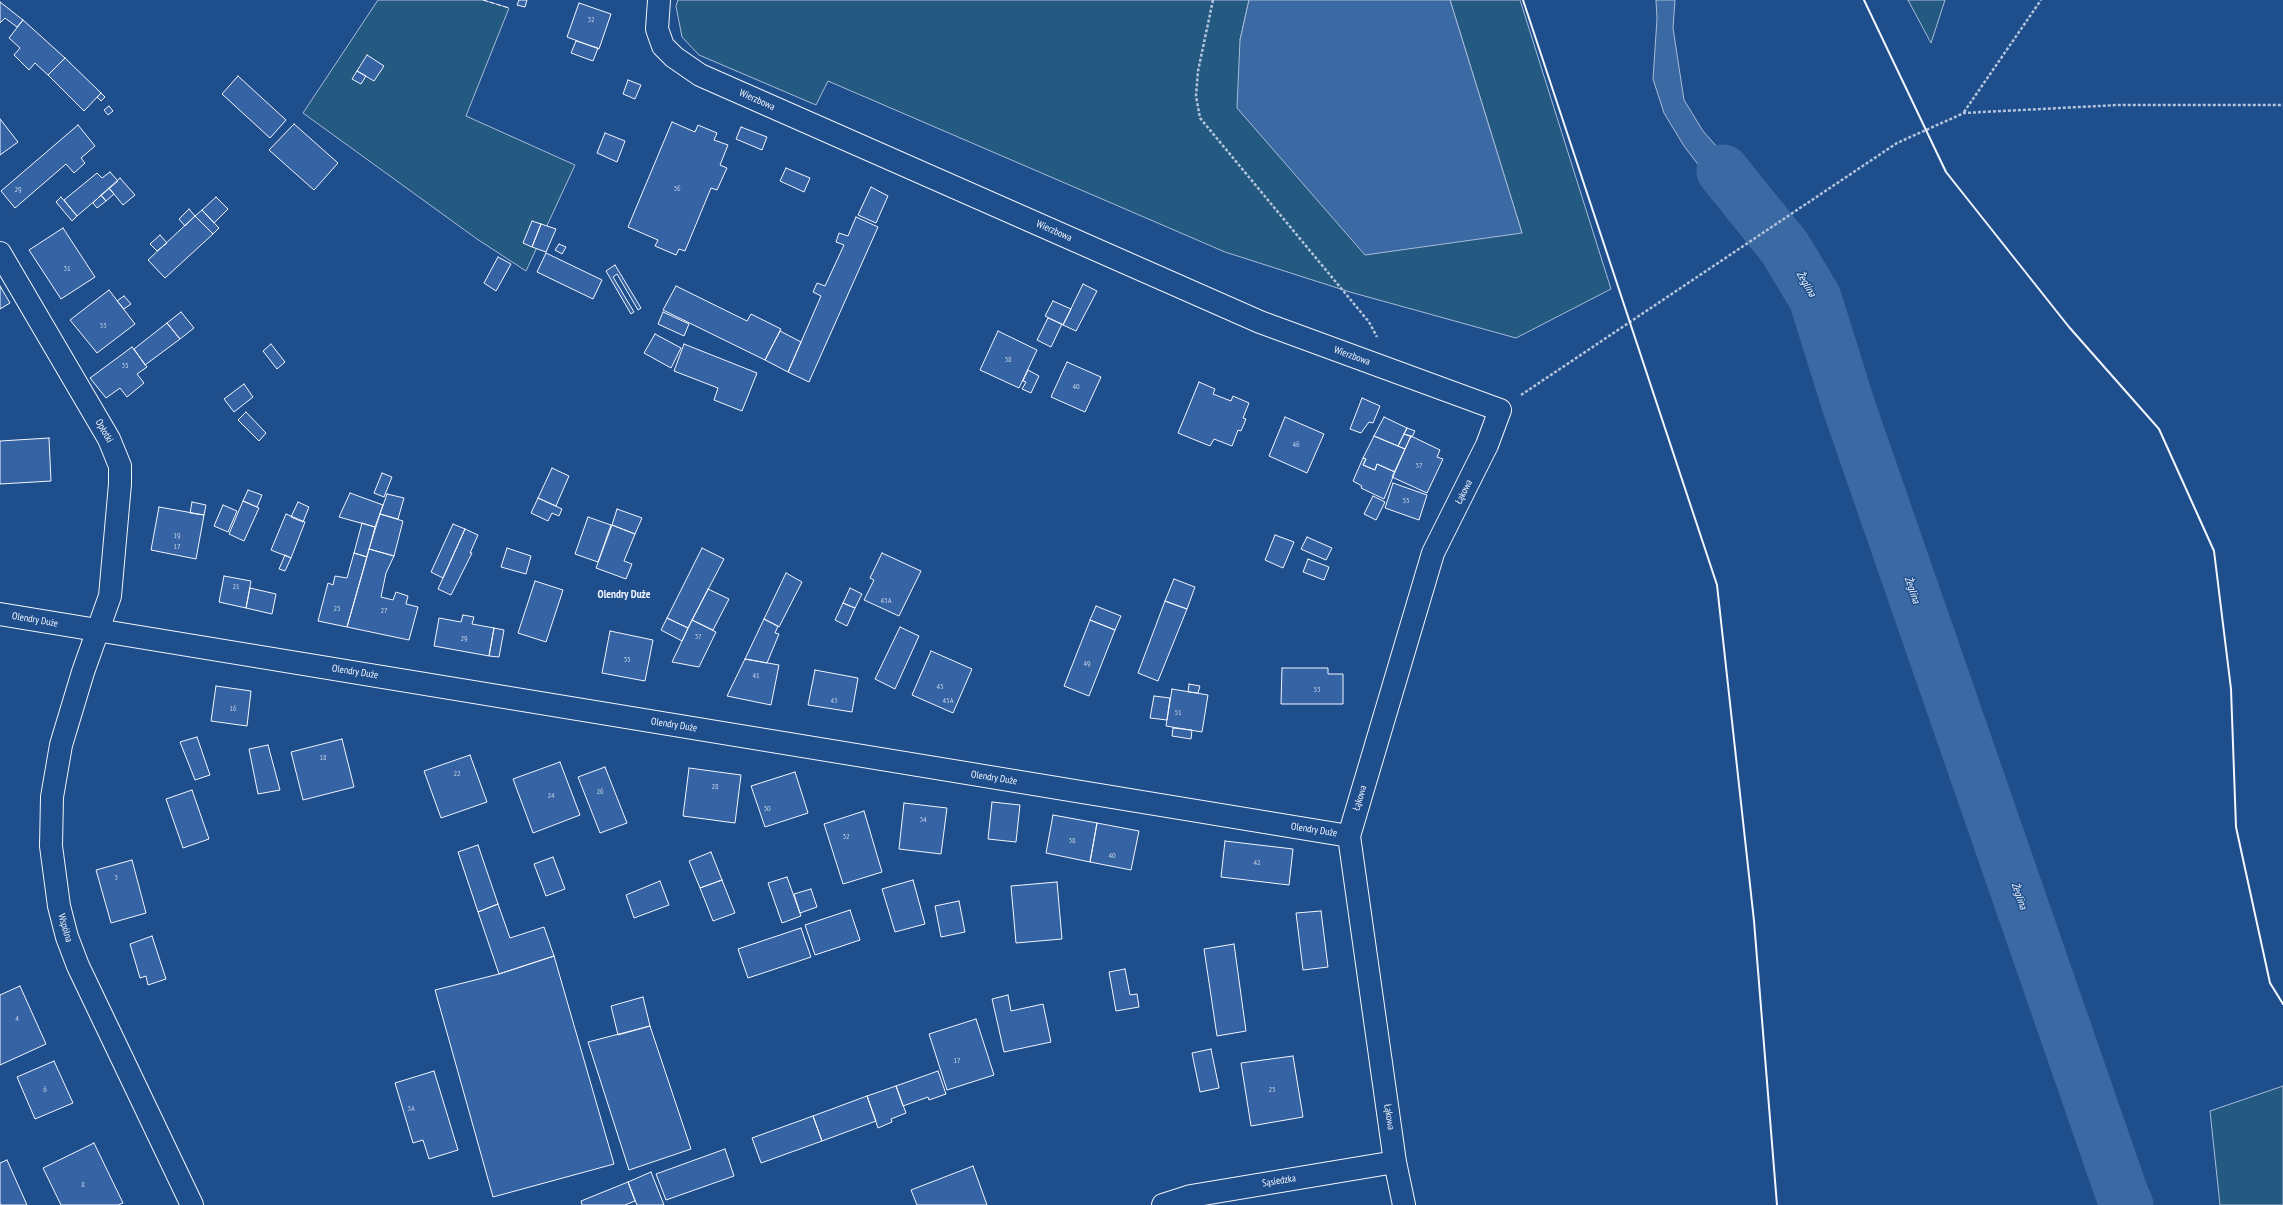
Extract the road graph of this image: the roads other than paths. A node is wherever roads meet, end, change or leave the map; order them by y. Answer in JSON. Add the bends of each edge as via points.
{"nodes":[{"id":1,"x":659,"y":0,"type":"edge"},
{"id":2,"x":0,"y":253,"type":"edge"},
{"id":3,"x":1500,"y":410,"type":"joint"},
{"id":4,"x":0,"y":614,"type":"edge"},
{"id":5,"x":99,"y":631,"type":"junction"},
{"id":6,"x":1349,"y":836,"type":"junction"},
{"id":7,"x":1395,"y":1162,"type":"junction"},
{"id":8,"x":184,"y":1202,"type":"edge"},
{"id":9,"x":1163,"y":1205,"type":"edge"},
{"id":10,"x":1404,"y":1205,"type":"edge"}],
"edges":[{"from":1,"to":3,"type":"street","name":"Wierzbowa","via":[[657,29],[663,46],[700,75],[1260,322]]},
{"from":2,"to":5,"type":"street","name":"Opłotki","via":[[109,439],[120,466],[112,585]]},
{"from":3,"to":6,"type":"street","name":"Łąkowa","via":[[1487,445],[1433,553]]},
{"from":4,"to":5,"type":"street","name":"Olendry Duże"},
{"from":5,"to":6,"type":"street","name":"Olendry Duże"},
{"from":5,"to":8,"type":"street","name":"Wspólna","via":[[83,672],[56,772],[51,816],[54,876],[67,937],[78,966]]},
{"from":6,"to":7,"type":"street","name":"Łąkowa"},
{"from":7,"to":9,"type":"street","name":"Sąsiedzka","via":[[1191,1196]]},
{"from":7,"to":10,"type":"street","name":"Łąkowa"}]}
